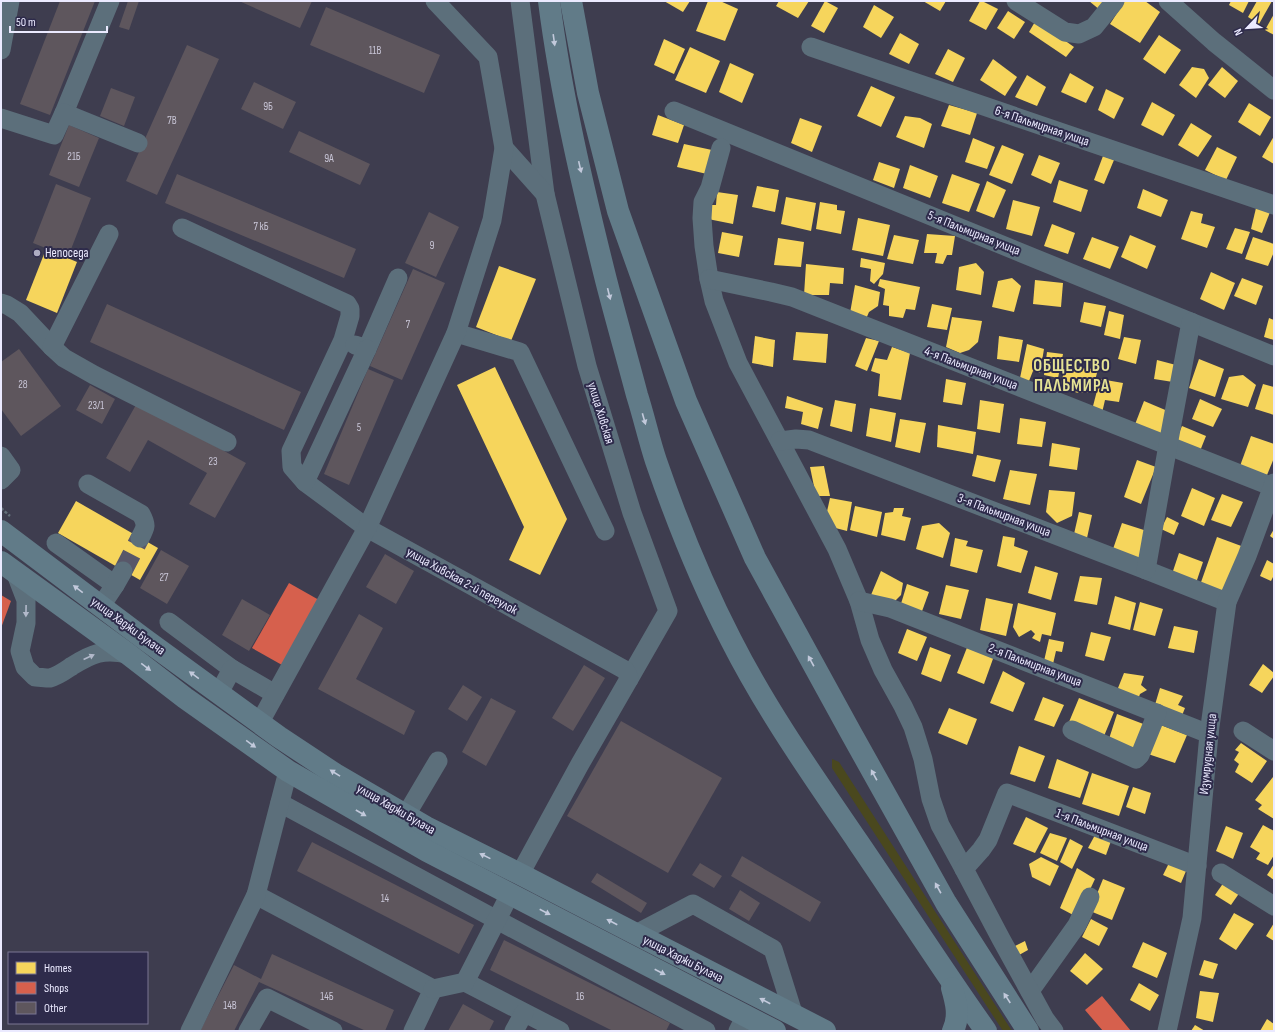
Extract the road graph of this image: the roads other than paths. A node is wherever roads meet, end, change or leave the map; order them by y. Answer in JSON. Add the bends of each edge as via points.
{"nodes":[{"id":1,"x":10,"y":1,"type":"edge"},
{"id":2,"x":110,"y":1,"type":"edge"},
{"id":3,"x":435,"y":1,"type":"edge"},
{"id":4,"x":520,"y":1,"type":"edge"},
{"id":5,"x":549,"y":1,"type":"edge"},
{"id":6,"x":571,"y":1,"type":"edge"},
{"id":7,"x":1016,"y":1,"type":"edge"},
{"id":8,"x":1115,"y":1,"type":"edge"},
{"id":9,"x":1168,"y":1,"type":"edge"},
{"id":10,"x":811,"y":47,"type":"dead end"},
{"id":11,"x":1,"y":50,"type":"edge"},
{"id":12,"x":1274,"y":90,"type":"edge"},
{"id":13,"x":674,"y":111,"type":"dead end"},
{"id":14,"x":64,"y":113,"type":"junction"},
{"id":15,"x":1,"y":118,"type":"edge"},
{"id":16,"x":138,"y":142,"type":"dead end"},
{"id":17,"x":504,"y":148,"type":"junction"},
{"id":18,"x":721,"y":148,"type":"dead end"},
{"id":19,"x":545,"y":194,"type":"junction"},
{"id":20,"x":1274,"y":205,"type":"edge"},
{"id":21,"x":182,"y":228,"type":"dead end"},
{"id":22,"x":109,"y":234,"type":"dead end"},
{"id":23,"x":398,"y":278,"type":"dead end"},
{"id":24,"x":709,"y":279,"type":"junction"},
{"id":25,"x":1,"y":303,"type":"edge"},
{"id":26,"x":1191,"y":322,"type":"junction"},
{"id":27,"x":456,"y":333,"type":"junction"},
{"id":28,"x":343,"y":340,"type":"junction"},
{"id":29,"x":52,"y":347,"type":"junction"},
{"id":30,"x":367,"y":349,"type":"junction"},
{"id":31,"x":1274,"y":356,"type":"edge"},
{"id":32,"x":780,"y":441,"type":"junction"},
{"id":33,"x":228,"y":442,"type":"dead end"},
{"id":34,"x":1168,"y":445,"type":"junction"},
{"id":35,"x":1,"y":456,"type":"edge"},
{"id":36,"x":1,"y":480,"type":"edge"},
{"id":37,"x":305,"y":482,"type":"junction"},
{"id":38,"x":88,"y":484,"type":"dead end"},
{"id":39,"x":1273,"y":485,"type":"edge"},
{"id":40,"x":367,"y":528,"type":"junction"},
{"id":41,"x":1,"y":531,"type":"edge"},
{"id":42,"x":605,"y":531,"type":"dead end"},
{"id":43,"x":140,"y":538,"type":"tunnel mouth"},
{"id":44,"x":56,"y":543,"type":"dead end"},
{"id":45,"x":9,"y":568,"type":"edge"},
{"id":46,"x":1146,"y":570,"type":"junction"},
{"id":47,"x":859,"y":601,"type":"junction"},
{"id":48,"x":1227,"y":602,"type":"junction"},
{"id":49,"x":101,"y":606,"type":"junction"},
{"id":50,"x":169,"y":622,"type":"dead end"},
{"id":51,"x":128,"y":654,"type":"junction"},
{"id":52,"x":232,"y":668,"type":"junction"},
{"id":53,"x":627,"y":675,"type":"junction"},
{"id":54,"x":219,"y":693,"type":"junction"},
{"id":55,"x":275,"y":694,"type":"junction"},
{"id":56,"x":1157,"y":713,"type":"junction"},
{"id":57,"x":260,"y":722,"type":"junction"},
{"id":58,"x":1072,"y":730,"type":"dead end"},
{"id":59,"x":1243,"y":731,"type":"dead end"},
{"id":60,"x":1209,"y":734,"type":"junction"},
{"id":61,"x":1274,"y":751,"type":"edge"},
{"id":62,"x":438,"y":761,"type":"dead end"},
{"id":63,"x":288,"y":771,"type":"junction"},
{"id":64,"x":280,"y":802,"type":"junction"},
{"id":65,"x":406,"y":815,"type":"junction"},
{"id":66,"x":1197,"y":866,"type":"junction"},
{"id":67,"x":964,"y":869,"type":"junction"},
{"id":68,"x":1221,"y":873,"type":"dead end"},
{"id":69,"x":520,"y":874,"type":"junction"},
{"id":70,"x":510,"y":894,"type":"junction"},
{"id":71,"x":256,"y":895,"type":"junction"},
{"id":72,"x":1090,"y":897,"type":"dead end"},
{"id":73,"x":1274,"y":906,"type":"edge"},
{"id":74,"x":497,"y":920,"type":"junction"},
{"id":75,"x":636,"y":934,"type":"junction"},
{"id":76,"x":949,"y":979,"type":"junction"},
{"id":77,"x":465,"y":982,"type":"junction"},
{"id":78,"x":433,"y":989,"type":"junction"},
{"id":79,"x":1030,"y":991,"type":"junction"},
{"id":80,"x":524,"y":1013,"type":"junction"},
{"id":81,"x":794,"y":1016,"type":"junction"},
{"id":82,"x":742,"y":1023,"type":"edge"},
{"id":83,"x":190,"y":1031,"type":"edge"},
{"id":84,"x":248,"y":1031,"type":"edge"},
{"id":85,"x":333,"y":1031,"type":"edge"},
{"id":86,"x":413,"y":1031,"type":"edge"},
{"id":87,"x":514,"y":1031,"type":"edge"},
{"id":88,"x":560,"y":1031,"type":"edge"},
{"id":89,"x":706,"y":1031,"type":"edge"},
{"id":90,"x":775,"y":1031,"type":"edge"},
{"id":91,"x":824,"y":1031,"type":"edge"},
{"id":92,"x":953,"y":1031,"type":"edge"},
{"id":93,"x":986,"y":1031,"type":"edge"},
{"id":94,"x":1028,"y":1031,"type":"edge"},
{"id":95,"x":1054,"y":1031,"type":"edge"},
{"id":96,"x":1168,"y":1031,"type":"edge"}],
"edges":[{"from":1,"to":11,"type":"street"},
{"from":2,"to":14,"type":"street"},
{"from":3,"to":17,"type":"street","via":[[488,58]]},
{"from":4,"to":19,"type":"street"},
{"from":5,"to":76,"type":"main road","one_way":true,"via":[[565,100],[616,319],[655,459],[701,578],[758,691]]},
{"from":94,"to":6,"type":"main road","one_way":true,"via":[[946,903],[752,551],[686,401],[618,211],[588,93]]},
{"from":7,"to":8,"type":"street","via":[[1065,32],[1079,34],[1094,27]]},
{"from":9,"to":12,"type":"street"},
{"from":10,"to":20,"type":"street","name":"6-я Пальмирная улица"},
{"from":13,"to":26,"type":"street","name":"5-я Пальмирная улица"},
{"from":14,"to":15,"type":"street","via":[[54,135]]},
{"from":14,"to":16,"type":"street"},
{"from":17,"to":19,"type":"street","name":"улица Хивская"},
{"from":17,"to":27,"type":"street","via":[[492,220]]},
{"from":18,"to":24,"type":"street","via":[[710,188],[702,202]]},
{"from":19,"to":53,"type":"street","name":"улица Хивская","via":[[587,366],[632,513],[668,611]]},
{"from":21,"to":28,"type":"street","name":"улица Хивская 2-й переулок","via":[[347,304],[350,316]]},
{"from":22,"to":29,"type":"street"},
{"from":23,"to":30,"type":"street"},
{"from":24,"to":32,"type":"street","via":[[714,301],[738,363]]},
{"from":24,"to":34,"type":"street","name":"4-я Пальмирная улица","via":[[792,297]]},
{"from":25,"to":29,"type":"street","via":[[20,313]]},
{"from":26,"to":31,"type":"street","name":"5-я Пальмирная улица"},
{"from":26,"to":34,"type":"street"},
{"from":27,"to":40,"type":"street"},
{"from":27,"to":42,"type":"street","via":[[520,352]]},
{"from":28,"to":30,"type":"street"},
{"from":28,"to":37,"type":"street","name":"улица Хивская 2-й переулок","via":[[291,451],[292,468]]},
{"from":29,"to":33,"type":"street","via":[[64,358],[94,375]]},
{"from":30,"to":37,"type":"street"},
{"from":32,"to":46,"type":"street","name":"3-я Пальмирная улица","via":[[809,440]]},
{"from":32,"to":47,"type":"street","via":[[837,549]]},
{"from":34,"to":39,"type":"street","name":"4-я Пальмирная улица"},
{"from":34,"to":46,"type":"street"},
{"from":35,"to":36,"type":"street","via":[[11,470]]},
{"from":37,"to":40,"type":"street","name":"улица Хивская 2-й переулок"},
{"from":38,"to":43,"type":"street","via":[[141,514],[145,528]]},
{"from":39,"to":48,"type":"street","name":"Изумрудная улица","via":[[1248,556]]},
{"from":40,"to":53,"type":"street","name":"улица Хивская 2-й переулок"},
{"from":40,"to":55,"type":"street"},
{"from":49,"to":41,"type":"main road","name":"улица Хаджи Булача","one_way":true},
{"from":44,"to":49,"type":"street","via":[[119,578]]},
{"from":45,"to":51,"type":"main road","name":"улица Хаджи Булача"},
{"from":45,"to":51,"type":"street","one_way":true,"via":[[26,600],[26,623],[20,651],[25,667],[34,677],[50,678],[99,652]]},
{"from":46,"to":48,"type":"street","name":"3-я Пальмирная улица"},
{"from":47,"to":56,"type":"street","name":"2-я Пальмирная улица","via":[[890,608]]},
{"from":47,"to":67,"type":"street","via":[[882,670],[913,727],[924,759],[931,800],[940,825]]},
{"from":48,"to":60,"type":"street","name":"Изумрудная улица"},
{"from":54,"to":49,"type":"main road","name":"улица Хаджи Булача","one_way":true},
{"from":50,"to":52,"type":"street"},
{"from":51,"to":63,"type":"main road","name":"улица Хаджи Булача","one_way":true},
{"from":52,"to":54,"type":"street"},
{"from":52,"to":55,"type":"street"},
{"from":53,"to":69,"type":"street","name":"улица Хивская"},
{"from":54,"to":57,"type":"main road","name":"улица Хаджи Булача"},
{"from":55,"to":57,"type":"street"},
{"from":56,"to":58,"type":"street","via":[[1140,756],[1136,758]]},
{"from":56,"to":60,"type":"street","name":"2-я Пальмирная улица"},
{"from":65,"to":57,"type":"main road","name":"улица Хаджи Булача","one_way":true,"via":[[335,774]]},
{"from":59,"to":61,"type":"street"},
{"from":60,"to":66,"type":"street","name":"Изумрудная улица"},
{"from":62,"to":65,"type":"street"},
{"from":63,"to":64,"type":"street"},
{"from":63,"to":70,"type":"main road","name":"улица Хаджи Булача","one_way":true,"via":[[427,851]]},
{"from":64,"to":71,"type":"street"},
{"from":64,"to":74,"type":"street"},
{"from":69,"to":65,"type":"main road","name":"улица Хаджи Булача","one_way":true},
{"from":66,"to":67,"type":"street","name":"1-я Пальмирная улица","via":[[1007,793],[988,840]]},
{"from":66,"to":96,"type":"street","name":"Изумрудная улица","via":[[1192,918]]},
{"from":67,"to":79,"type":"street"},
{"from":68,"to":73,"type":"street"},
{"from":69,"to":70,"type":"main road"},
{"from":75,"to":69,"type":"main road","name":"улица Хаджи Булача","one_way":true},
{"from":70,"to":74,"type":"street"},
{"from":70,"to":82,"type":"main road","name":"улица Хаджи Булача","one_way":true},
{"from":71,"to":78,"type":"street"},
{"from":71,"to":83,"type":"street"},
{"from":72,"to":79,"type":"street","via":[[1074,931]]},
{"from":74,"to":77,"type":"street"},
{"from":74,"to":89,"type":"street"},
{"from":81,"to":75,"type":"main road","name":"улица Хаджи Булача","one_way":true},
{"from":75,"to":81,"type":"street","via":[[693,904],[773,949]]},
{"from":76,"to":92,"type":"main road","via":[[957,1013]]},
{"from":76,"to":93,"type":"main road"},
{"from":77,"to":78,"type":"street"},
{"from":77,"to":80,"type":"street"},
{"from":78,"to":86,"type":"street"},
{"from":79,"to":95,"type":"street"},
{"from":80,"to":87,"type":"street"},
{"from":80,"to":88,"type":"street"},
{"from":81,"to":91,"type":"main road","name":"улица Хаджи Булача"},
{"from":82,"to":90,"type":"main road","name":"улица Хаджи Булача"},
{"from":84,"to":85,"type":"street","via":[[267,998]]}]}
